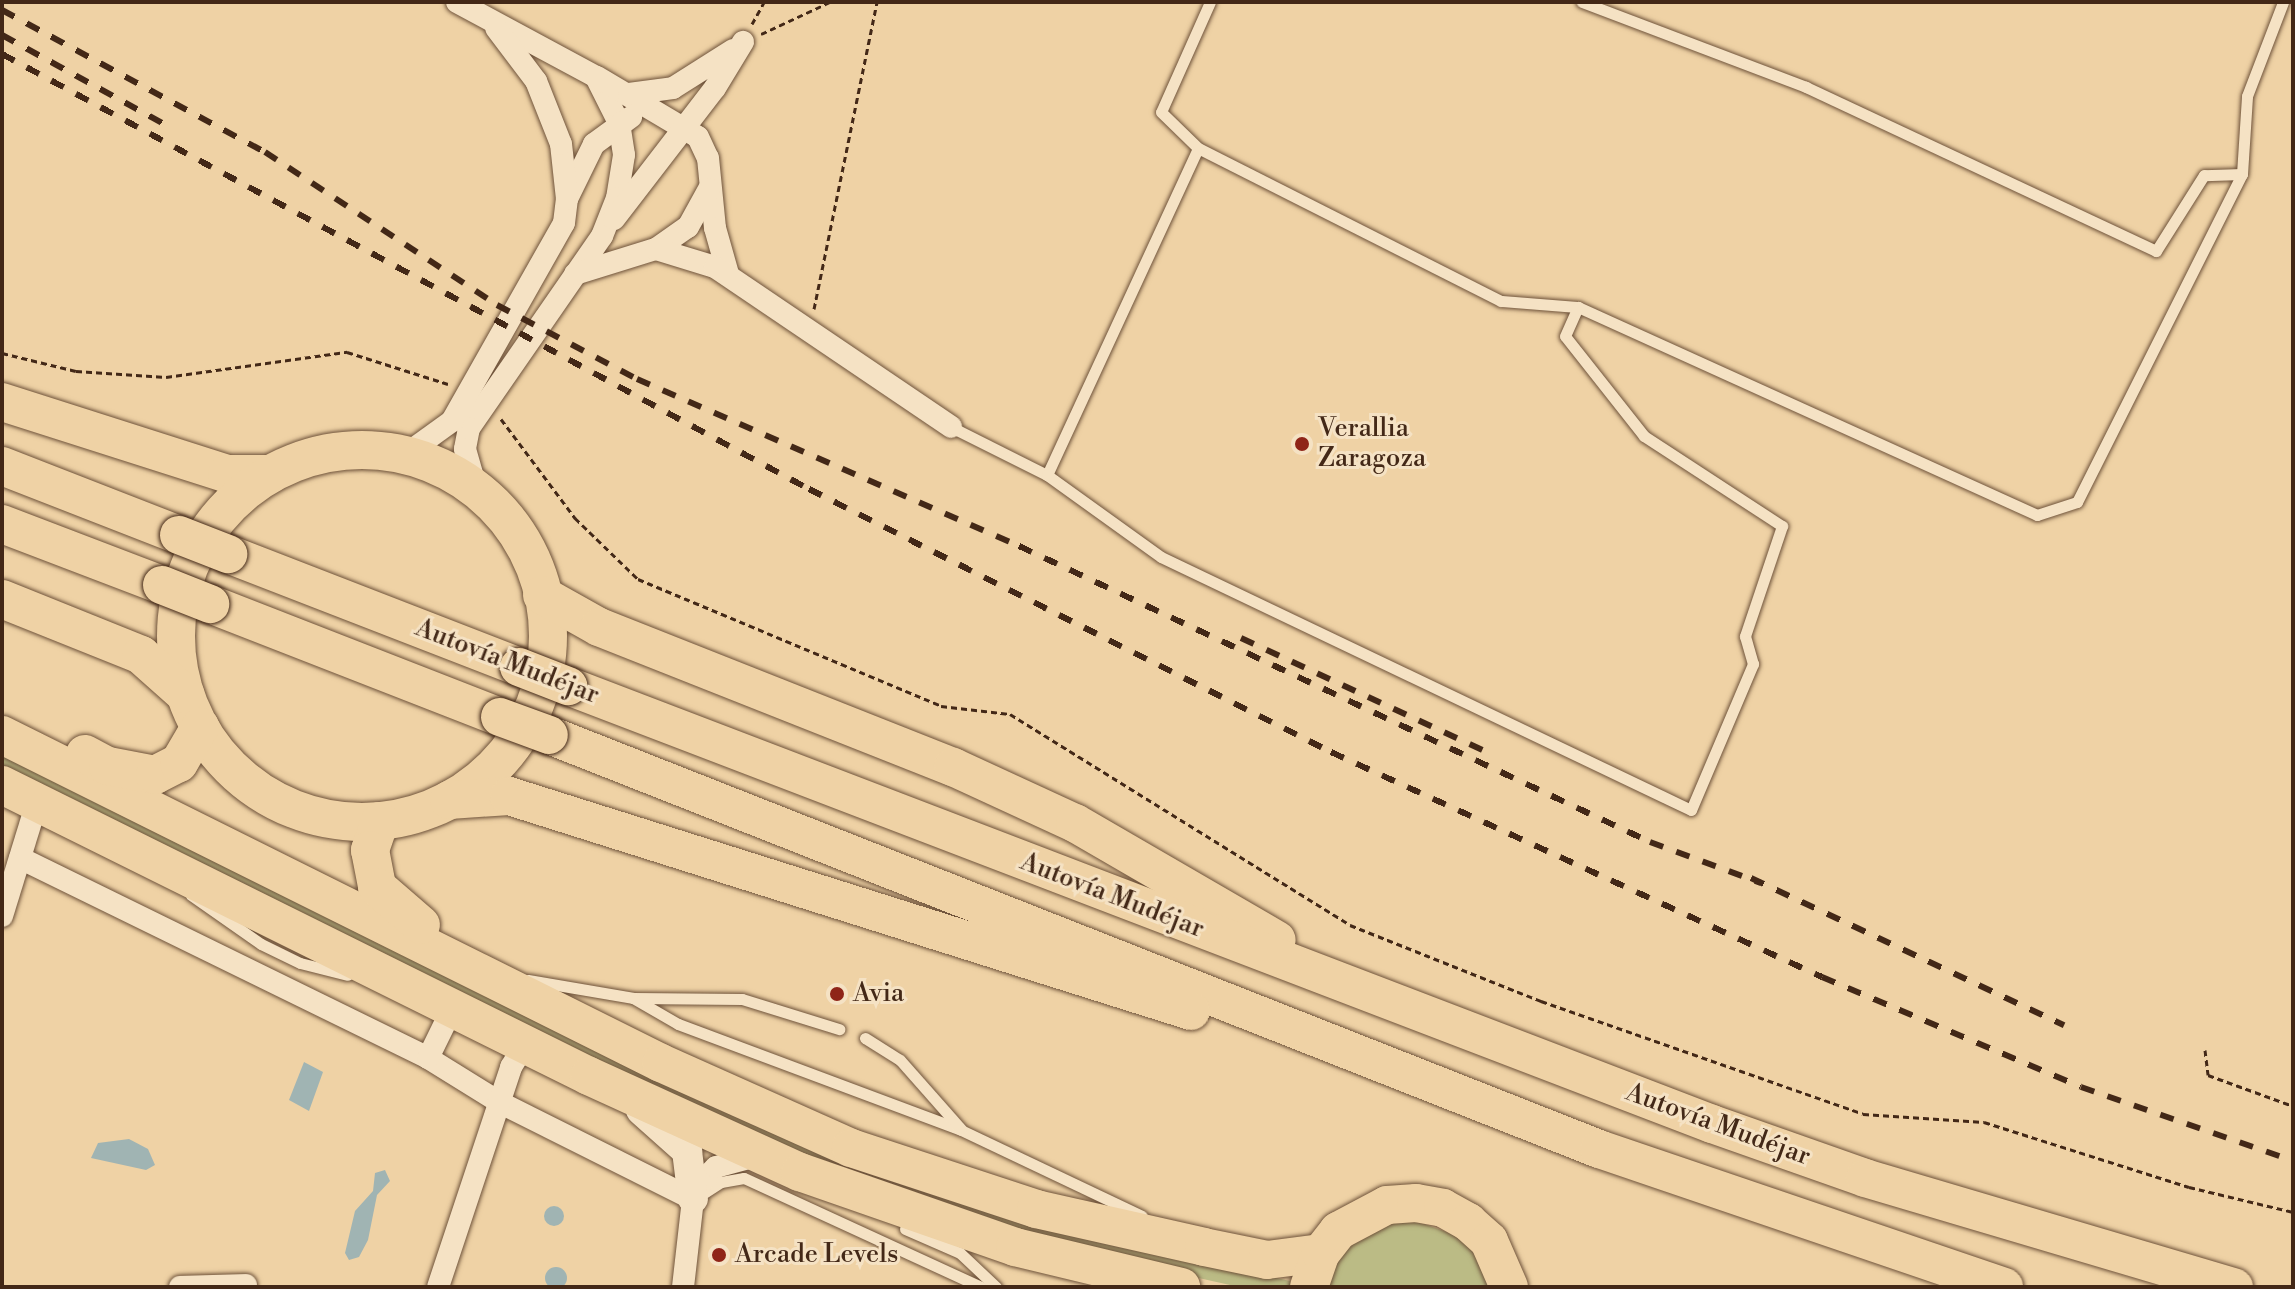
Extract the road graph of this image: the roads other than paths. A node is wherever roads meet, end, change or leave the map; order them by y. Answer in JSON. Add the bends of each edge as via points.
{"nodes":[{"id":1,"x":457,"y":2,"type":"edge"},
{"id":2,"x":1210,"y":2,"type":"edge"},
{"id":3,"x":1582,"y":2,"type":"edge"},
{"id":4,"x":2283,"y":2,"type":"edge"},
{"id":5,"x":1602,"y":6,"type":"edge"},
{"id":6,"x":491,"y":21,"type":"junction"},
{"id":7,"x":596,"y":77,"type":"junction"},
{"id":8,"x":629,"y":94,"type":"junction"},
{"id":9,"x":676,"y":120,"type":"junction"},
{"id":10,"x":619,"y":123,"type":"junction"},
{"id":11,"x":1198,"y":148,"type":"junction"},
{"id":12,"x":2242,"y":174,"type":"junction"},
{"id":13,"x":711,"y":185,"type":"junction"},
{"id":14,"x":567,"y":199,"type":"junction"},
{"id":15,"x":602,"y":236,"type":"junction"},
{"id":16,"x":656,"y":249,"type":"junction"},
{"id":17,"x":575,"y":274,"type":"junction"},
{"id":18,"x":728,"y":274,"type":"junction"},
{"id":19,"x":1578,"y":307,"type":"junction"},
{"id":20,"x":476,"y":400,"type":"junction"},
{"id":21,"x":2,"y":402,"type":"edge"},
{"id":22,"x":951,"y":427,"type":"joint"},
{"id":23,"x":405,"y":455,"type":"junction"},
{"id":24,"x":2,"y":466,"type":"edge"},
{"id":25,"x":270,"y":474,"type":"junction"},
{"id":26,"x":1047,"y":475,"type":"junction"},
{"id":27,"x":477,"y":491,"type":"junction"},
{"id":28,"x":2,"y":524,"type":"edge"},
{"id":29,"x":542,"y":595,"type":"junction"},
{"id":30,"x":2,"y":599,"type":"edge"},
{"id":31,"x":193,"y":710,"type":"junction"},
{"id":32,"x":2,"y":713,"type":"edge"},
{"id":33,"x":2,"y":735,"type":"edge"},
{"id":34,"x":2,"y":785,"type":"edge"},
{"id":35,"x":449,"y":800,"type":"junction"},
{"id":36,"x":37,"y":802,"type":"junction"},
{"id":37,"x":380,"y":821,"type":"junction"},
{"id":38,"x":20,"y":858,"type":"junction"},
{"id":39,"x":2,"y":916,"type":"edge"},
{"id":40,"x":527,"y":980,"type":"junction"},
{"id":41,"x":633,"y":998,"type":"junction"},
{"id":42,"x":452,"y":1009,"type":"junction"},
{"id":43,"x":1406,"y":1009,"type":"junction"},
{"id":44,"x":590,"y":1027,"type":"junction"},
{"id":45,"x":839,"y":1029,"type":"dead end"},
{"id":46,"x":865,"y":1038,"type":"dead end"},
{"id":47,"x":525,"y":1045,"type":"junction"},
{"id":48,"x":428,"y":1058,"type":"junction"},
{"id":49,"x":589,"y":1076,"type":"junction"},
{"id":50,"x":499,"y":1102,"type":"junction"},
{"id":51,"x":961,"y":1130,"type":"junction"},
{"id":52,"x":1599,"y":1149,"type":"junction"},
{"id":53,"x":765,"y":1156,"type":"junction"},
{"id":54,"x":800,"y":1172,"type":"junction"},
{"id":55,"x":693,"y":1199,"type":"junction"},
{"id":56,"x":847,"y":1203,"type":"dead end"},
{"id":57,"x":896,"y":1225,"type":"dead end"},
{"id":58,"x":1204,"y":1247,"type":"junction"},
{"id":59,"x":1315,"y":1270,"type":"edge"},
{"id":60,"x":246,"y":1285,"type":"dead end"},
{"id":61,"x":180,"y":1287,"type":"edge"},
{"id":62,"x":438,"y":1287,"type":"edge"},
{"id":63,"x":683,"y":1287,"type":"edge"},
{"id":64,"x":981,"y":1287,"type":"edge"},
{"id":65,"x":996,"y":1287,"type":"edge"},
{"id":66,"x":1181,"y":1287,"type":"edge"},
{"id":67,"x":1509,"y":1287,"type":"edge"},
{"id":68,"x":2004,"y":1287,"type":"edge"},
{"id":69,"x":2234,"y":1287,"type":"edge"}],
"edges":[{"from":1,"to":6,"type":"street"},
{"from":2,"to":11,"type":"lane","via":[[1161,112]]},
{"from":3,"to":5,"type":"lane"},
{"from":4,"to":12,"type":"lane","via":[[2247,96]]},
{"from":5,"to":12,"type":"lane","via":[[1806,87],[2156,251],[2204,175]]},
{"from":6,"to":7,"type":"street"},
{"from":6,"to":14,"type":"street","via":[[536,81],[549,111],[561,144]]},
{"from":7,"to":8,"type":"street"},
{"from":7,"to":10,"type":"street"},
{"from":8,"to":9,"type":"street"},
{"from":8,"to":9,"type":"street","via":[[673,88],[710,69],[743,42]]},
{"from":9,"to":10,"type":"street","via":[[642,112]]},
{"from":9,"to":13,"type":"street","via":[[705,150]]},
{"from":9,"to":15,"type":"street"},
{"from":10,"to":14,"type":"street","via":[[594,144]]},
{"from":10,"to":15,"type":"street","via":[[622,174]]},
{"from":11,"to":19,"type":"lane","via":[[1501,301]]},
{"from":11,"to":26,"type":"lane"},
{"from":12,"to":19,"type":"lane","via":[[2167,332],[2077,502],[2037,515]]},
{"from":13,"to":16,"type":"street","via":[[688,227]]},
{"from":13,"to":18,"type":"street","via":[[715,228]]},
{"from":14,"to":20,"type":"street","via":[[548,259]]},
{"from":15,"to":17,"type":"street"},
{"from":16,"to":17,"type":"street"},
{"from":16,"to":18,"type":"street"},
{"from":17,"to":20,"type":"street"},
{"from":18,"to":22,"type":"street"},
{"from":19,"to":26,"type":"lane","via":[[1565,336],[1644,436],[1782,526],[1745,636],[1753,664],[1691,810],[1161,557]]},
{"from":20,"to":23,"type":"street","via":[[442,432]]},
{"from":20,"to":27,"type":"street","via":[[465,449]]},
{"from":21,"to":25,"type":"highway","via":[[227,474]]},
{"from":22,"to":26,"type":"lane"},
{"from":23,"to":25,"type":"highway","via":[[336,452]]},
{"from":23,"to":27,"type":"highway","via":[[431,463]]},
{"from":24,"to":43,"type":"highway","name":"Autovía Mudéjar","bridge":true},
{"from":25,"to":31,"type":"highway","via":[[221,514],[189,569],[176,631]]},
{"from":27,"to":29,"type":"highway","via":[[518,537]]},
{"from":28,"to":52,"type":"highway","name":"Autovía Mudéjar","bridge":true},
{"from":29,"to":35,"type":"highway","via":[[547,639],[535,704],[501,760]]},
{"from":29,"to":43,"type":"highway","via":[[599,627],[953,767],[1075,823]]},
{"from":30,"to":31,"type":"highway","via":[[141,655]]},
{"from":31,"to":32,"type":"highway","via":[[179,763],[155,775],[108,766]]},
{"from":31,"to":37,"type":"highway","via":[[228,766],[266,796],[333,820]]},
{"from":33,"to":44,"type":"highway"},
{"from":34,"to":36,"type":"highway"},
{"from":35,"to":37,"type":"highway"},
{"from":35,"to":52,"type":"highway","via":[[509,796],[1320,1052]]},
{"from":36,"to":38,"type":"street"},
{"from":36,"to":42,"type":"highway"},
{"from":37,"to":40,"type":"highway","via":[[370,850],[371,868],[388,902],[426,929]]},
{"from":38,"to":39,"type":"street"},
{"from":38,"to":48,"type":"street"},
{"from":40,"to":41,"type":"lane"},
{"from":40,"to":44,"type":"highway","via":[[564,998]]},
{"from":41,"to":45,"type":"lane","via":[[742,999]]},
{"from":41,"to":51,"type":"lane","via":[[678,1024]]},
{"from":42,"to":47,"type":"highway"},
{"from":42,"to":48,"type":"street"},
{"from":43,"to":69,"type":"highway","name":"Autovía Mudéjar","via":[[1865,1178]]},
{"from":44,"to":58,"type":"highway","via":[[743,1102],[901,1166],[1036,1209]]},
{"from":46,"to":51,"type":"lane","via":[[900,1060]]},
{"from":47,"to":49,"type":"highway"},
{"from":47,"to":50,"type":"street"},
{"from":48,"to":50,"type":"street"},
{"from":49,"to":53,"type":"highway"},
{"from":49,"to":55,"type":"street","via":[[656,1120],[687,1151]]},
{"from":50,"to":55,"type":"street"},
{"from":50,"to":62,"type":"street"},
{"from":51,"to":58,"type":"lane"},
{"from":52,"to":68,"type":"highway","name":"Autovía Mudéjar"},
{"from":53,"to":54,"type":"highway"},
{"from":53,"to":55,"type":"street","via":[[716,1167]]},
{"from":54,"to":56,"type":"lane"},
{"from":54,"to":66,"type":"highway","via":[[1015,1247]]},
{"from":55,"to":63,"type":"street"},
{"from":55,"to":64,"type":"lane","via":[[721,1182],[744,1178]]},
{"from":57,"to":65,"type":"lane","via":[[960,1253]]},
{"from":58,"to":59,"type":"highway"},
{"from":59,"to":67,"type":"highway","via":[[1338,1231],[1361,1214],[1416,1203],[1443,1208],[1468,1222],[1489,1241]]},
{"from":60,"to":61,"type":"street"}]}
